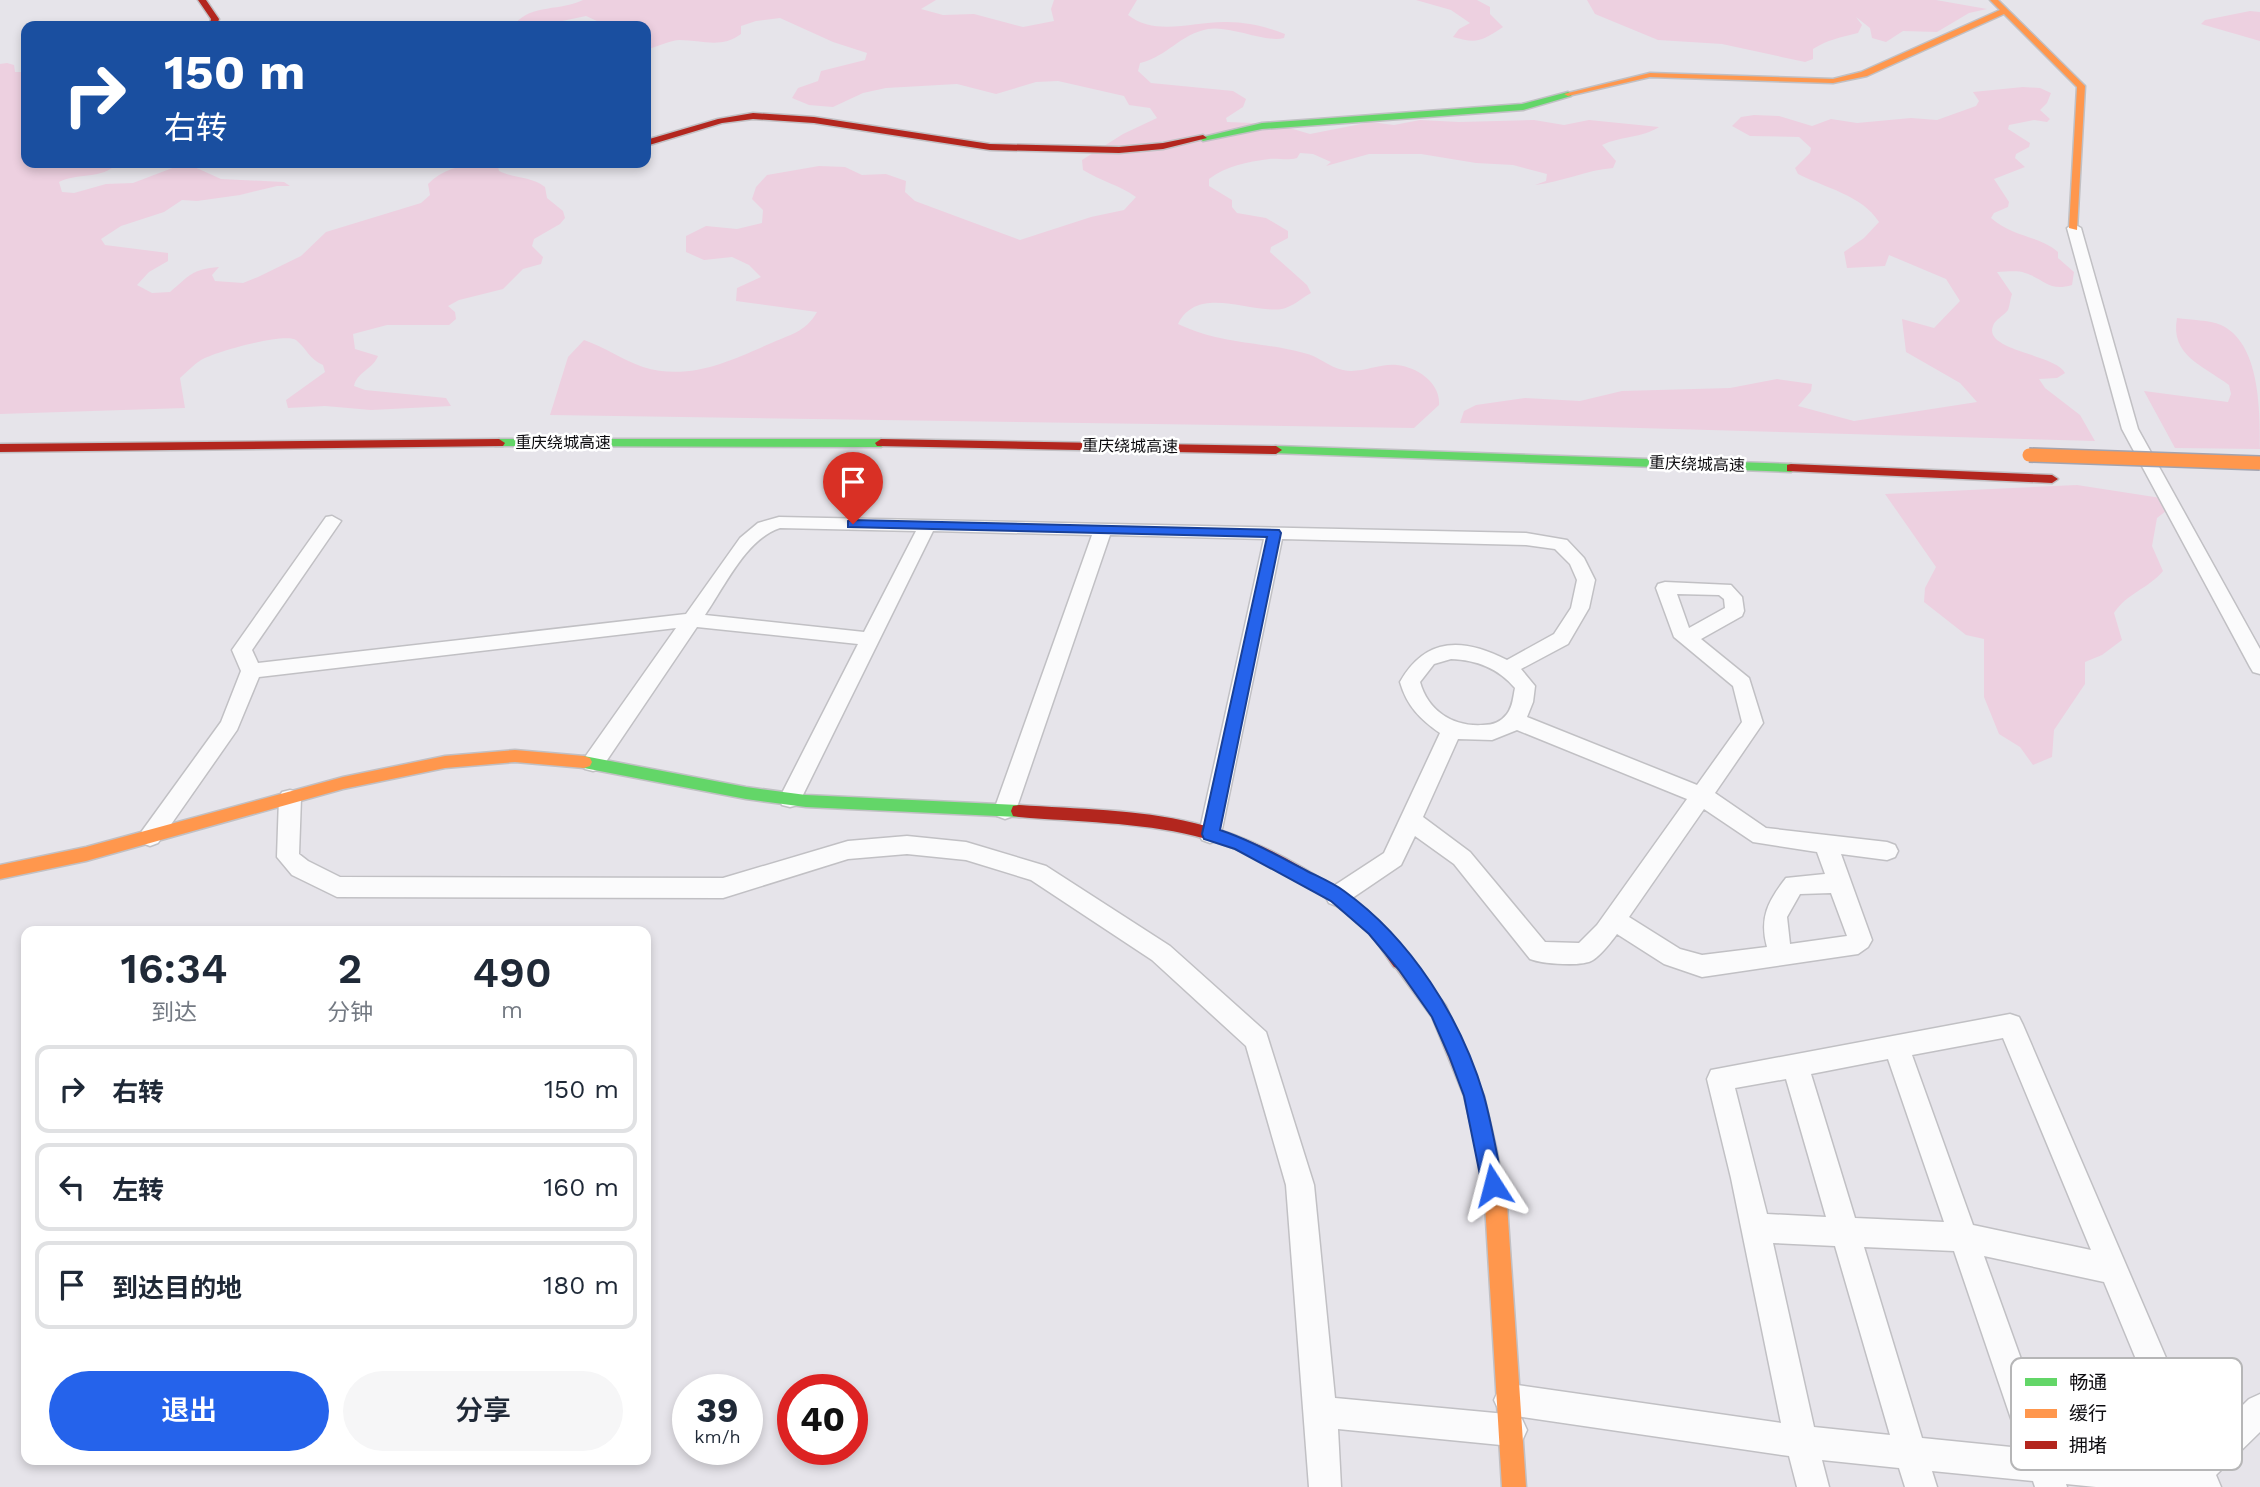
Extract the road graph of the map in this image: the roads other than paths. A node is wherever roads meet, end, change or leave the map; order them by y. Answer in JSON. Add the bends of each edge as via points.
{"nodes":[{"id":1,"x":202,"y":0,"type":"edge"},
{"id":2,"x":1999,"y":6,"type":"edge"},
{"id":3,"x":214,"y":21,"type":"edge"},
{"id":4,"x":651,"y":142,"type":"edge"},
{"id":5,"x":2074,"y":228,"type":"joint"},
{"id":6,"x":0,"y":448,"type":"edge"},
{"id":7,"x":2023,"y":455,"type":"dead end"},
{"id":8,"x":2260,"y":464,"type":"edge"},
{"id":9,"x":2059,"y":480,"type":"dead end"},
{"id":10,"x":2135,"y":482,"type":"dead end"},
{"id":11,"x":2177,"y":484,"type":"dead end"},
{"id":12,"x":332,"y":521,"type":"dead end"},
{"id":13,"x":927,"y":526,"type":"junction"},
{"id":14,"x":1103,"y":530,"type":"junction"},
{"id":15,"x":1275,"y":533,"type":"junction"},
{"id":16,"x":691,"y":621,"type":"junction"},
{"id":17,"x":1689,"y":637,"type":"dead end"},
{"id":18,"x":870,"y":639,"type":"junction"},
{"id":19,"x":1508,"y":667,"type":"junction"},
{"id":20,"x":2260,"y":667,"type":"edge"},
{"id":21,"x":251,"y":671,"type":"junction"},
{"id":22,"x":1516,"y":721,"type":"junction"},
{"id":23,"x":1451,"y":731,"type":"junction"},
{"id":24,"x":593,"y":762,"type":"junction"},
{"id":25,"x":1701,"y":795,"type":"junction"},
{"id":26,"x":290,"y":798,"type":"junction"},
{"id":27,"x":790,"y":799,"type":"junction"},
{"id":28,"x":1005,"y":810,"type":"junction"},
{"id":29,"x":1410,"y":820,"type":"junction"},
{"id":30,"x":1210,"y":834,"type":"junction"},
{"id":31,"x":150,"y":837,"type":"junction"},
{"id":32,"x":1827,"y":848,"type":"dead end"},
{"id":33,"x":1887,"y":851,"type":"dead end"},
{"id":34,"x":0,"y":872,"type":"edge"},
{"id":35,"x":1839,"y":883,"type":"junction"},
{"id":36,"x":1337,"y":896,"type":"junction"},
{"id":37,"x":1613,"y":919,"type":"junction"},
{"id":38,"x":1781,"y":953,"type":"dead end"},
{"id":39,"x":1896,"y":1046,"type":"junction"},
{"id":40,"x":1795,"y":1065,"type":"junction"},
{"id":41,"x":1756,"y":1228,"type":"junction"},
{"id":42,"x":1963,"y":1237,"type":"junction"},
{"id":43,"x":2114,"y":1270,"type":"junction"},
{"id":44,"x":2151,"y":1358,"type":"edge"},
{"id":45,"x":2011,"y":1375,"type":"edge"},
{"id":46,"x":2260,"y":1410,"type":"edge"},
{"id":47,"x":1321,"y":1412,"type":"junction"},
{"id":48,"x":1511,"y":1415,"type":"junction"},
{"id":49,"x":2242,"y":1428,"type":"edge"},
{"id":50,"x":1801,"y":1441,"type":"junction"},
{"id":51,"x":2011,"y":1462,"type":"edge"},
{"id":52,"x":2044,"y":1470,"type":"edge"},
{"id":53,"x":2089,"y":1470,"type":"edge"},
{"id":54,"x":2198,"y":1470,"type":"edge"},
{"id":55,"x":2198,"y":1470,"type":"edge"},
{"id":56,"x":1325,"y":1487,"type":"edge"},
{"id":57,"x":1514,"y":1487,"type":"edge"},
{"id":58,"x":1813,"y":1487,"type":"edge"},
{"id":59,"x":1921,"y":1487,"type":"edge"},
{"id":60,"x":2050,"y":1487,"type":"edge"},
{"id":61,"x":2205,"y":1487,"type":"edge"}],
"edges":[{"from":1,"to":3,"type":"main road"},
{"from":2,"to":4,"type":"main road","via":[[1864,74],[1833,81],[1650,75],[1523,107],[1262,126],[1119,150],[990,147],[814,120],[752,116]]},
{"from":2,"to":5,"type":"main road","via":[[2081,86]]},
{"from":5,"to":20,"type":"street","via":[[2130,429]]},
{"from":6,"to":9,"type":"main road","name":"重庆绕城高速","via":[[948,443],[1542,457]]},
{"from":7,"to":8,"type":"main road","bridge":true},
{"from":10,"to":11,"type":"main road"},
{"from":12,"to":21,"type":"street","via":[[242,650]]},
{"from":13,"to":14,"type":"street"},
{"from":13,"to":16,"type":"street","via":[[779,522],[764,527],[746,542]]},
{"from":13,"to":18,"type":"street"},
{"from":14,"to":15,"type":"street"},
{"from":14,"to":28,"type":"street"},
{"from":15,"to":19,"type":"street","via":[[1526,539],[1561,544],[1578,562],[1586,580],[1580,608],[1561,639]]},
{"from":15,"to":30,"type":"street"},
{"from":16,"to":18,"type":"street"},
{"from":16,"to":21,"type":"street"},
{"from":16,"to":24,"type":"street"},
{"from":17,"to":25,"type":"street","via":[[1742,683],[1753,723]]},
{"from":18,"to":27,"type":"street"},
{"from":19,"to":22,"type":"street","via":[[1525,686],[1524,705]]},
{"from":19,"to":23,"type":"street","via":[[1462,651],[1437,653],[1421,662],[1410,682],[1413,694],[1422,710]]},
{"from":21,"to":31,"type":"street","via":[[230,724]]},
{"from":22,"to":23,"type":"street","via":[[1501,731]]},
{"from":22,"to":25,"type":"street"},
{"from":23,"to":29,"type":"street"},
{"from":24,"to":26,"type":"main road","via":[[515,757],[445,762]]},
{"from":24,"to":27,"type":"main road"},
{"from":25,"to":33,"type":"street","via":[[1761,836]]},
{"from":25,"to":37,"type":"street"},
{"from":26,"to":31,"type":"main road"},
{"from":26,"to":47,"type":"street","via":[[288,857],[337,887],[723,888],[848,850],[907,845],[966,851],[1038,873],[1161,953],[1257,1040],[1300,1185]]},
{"from":27,"to":28,"type":"main road"},
{"from":28,"to":30,"type":"main road","via":[[1141,821]]},
{"from":29,"to":36,"type":"street","via":[[1393,859]]},
{"from":29,"to":37,"type":"street","via":[[1462,858],[1539,952],[1584,953]]},
{"from":30,"to":36,"type":"main road","via":[[1241,844]]},
{"from":31,"to":34,"type":"main road"},
{"from":32,"to":35,"type":"street"},
{"from":35,"to":37,"type":"street","via":[[1860,940],[1849,947],[1702,966],[1673,957]]},
{"from":35,"to":38,"type":"street","via":[[1794,885],[1779,904],[1772,925]]},
{"from":36,"to":48,"type":"main road","via":[[1376,929],[1439,1012],[1474,1096],[1496,1204]]},
{"from":39,"to":40,"type":"street"},
{"from":39,"to":42,"type":"street"},
{"from":39,"to":43,"type":"street","via":[[2010,1025]]},
{"from":40,"to":41,"type":"street","via":[[1720,1079]]},
{"from":40,"to":59,"type":"street"},
{"from":41,"to":42,"type":"street"},
{"from":41,"to":50,"type":"street"},
{"from":42,"to":43,"type":"street"},
{"from":42,"to":45,"type":"street"},
{"from":43,"to":44,"type":"street"},
{"from":46,"to":49,"type":"street"},
{"from":47,"to":48,"type":"street"},
{"from":47,"to":56,"type":"street"},
{"from":48,"to":50,"type":"street"},
{"from":48,"to":57,"type":"main road"},
{"from":50,"to":51,"type":"street"},
{"from":50,"to":58,"type":"street"},
{"from":52,"to":60,"type":"street"},
{"from":53,"to":55,"type":"street","via":[[2188,1480]]},
{"from":54,"to":61,"type":"street"}]}
